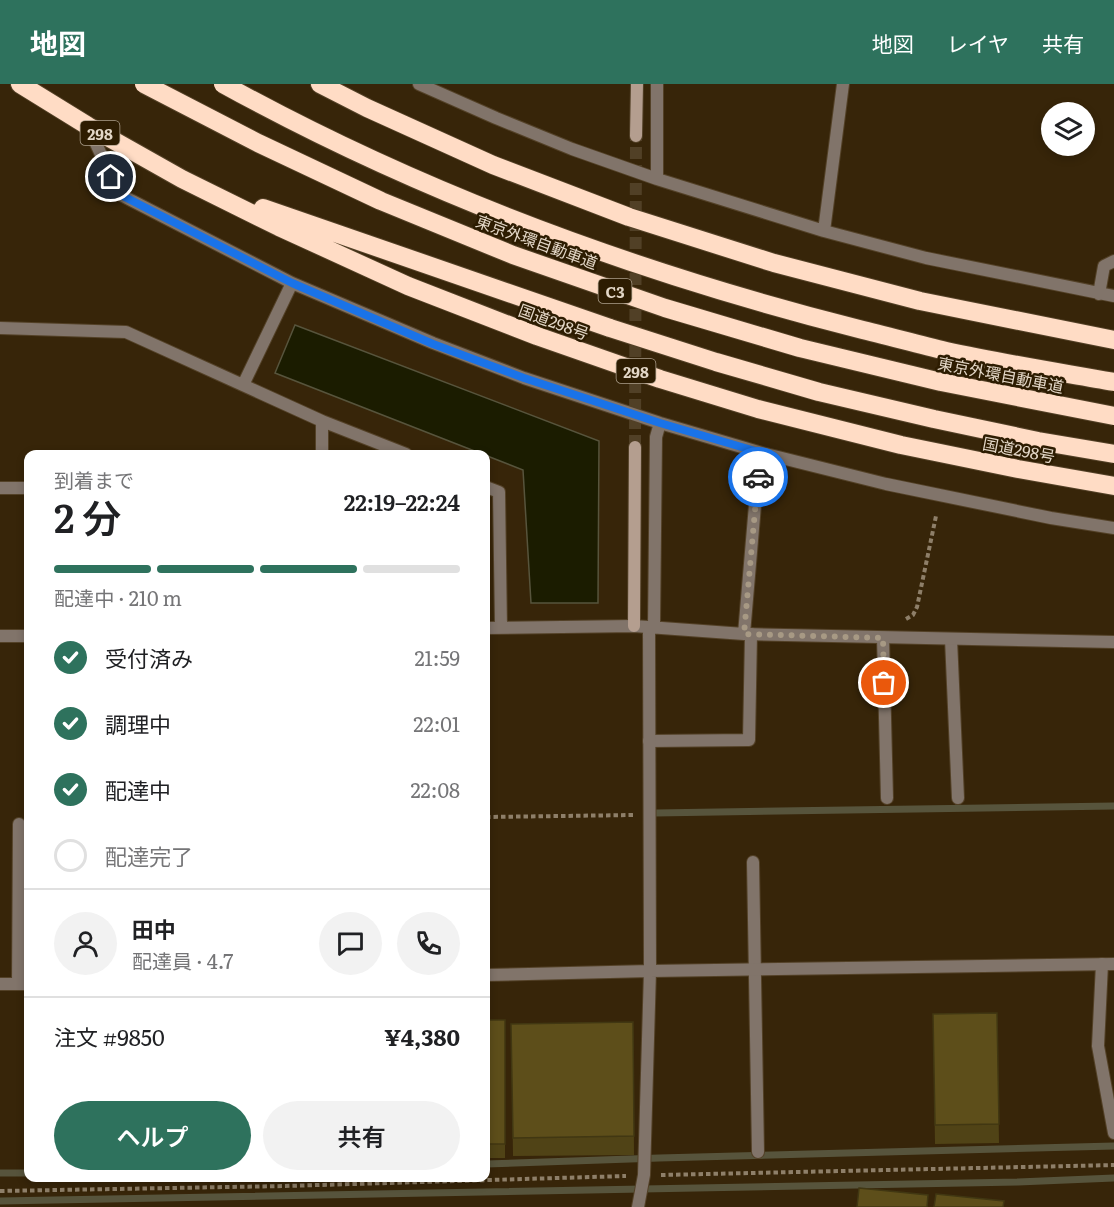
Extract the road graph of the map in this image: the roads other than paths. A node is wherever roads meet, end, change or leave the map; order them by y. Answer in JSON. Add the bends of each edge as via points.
{"nodes":[{"id":1,"x":144,"y":84,"type":"edge"},
{"id":2,"x":223,"y":84,"type":"edge"},
{"id":3,"x":320,"y":84,"type":"edge"},
{"id":4,"x":419,"y":84,"type":"edge"},
{"id":5,"x":637,"y":84,"type":"edge"},
{"id":6,"x":657,"y":84,"type":"edge"},
{"id":7,"x":843,"y":84,"type":"edge"},
{"id":8,"x":21,"y":85,"type":"edge"},
{"id":9,"x":88,"y":126,"type":"junction"},
{"id":10,"x":636,"y":136,"type":"tunnel mouth"},
{"id":11,"x":182,"y":179,"type":"junction"},
{"id":12,"x":657,"y":179,"type":"junction"},
{"id":13,"x":824,"y":231,"type":"junction"},
{"id":14,"x":1114,"y":261,"type":"edge"},
{"id":15,"x":292,"y":283,"type":"junction"},
{"id":16,"x":1099,"y":294,"type":"junction"},
{"id":17,"x":1114,"y":296,"type":"edge"},
{"id":18,"x":0,"y":328,"type":"edge"},
{"id":19,"x":1114,"y":340,"type":"edge"},
{"id":20,"x":1114,"y":381,"type":"edge"},
{"id":21,"x":243,"y":385,"type":"junction"},
{"id":22,"x":1114,"y":416,"type":"edge"},
{"id":23,"x":322,"y":421,"type":"junction"},
{"id":24,"x":660,"y":423,"type":"junction"},
{"id":25,"x":635,"y":447,"type":"tunnel mouth"},
{"id":26,"x":322,"y":450,"type":"edge"},
{"id":27,"x":396,"y":450,"type":"edge"},
{"id":28,"x":762,"y":453,"type":"junction"},
{"id":29,"x":1114,"y":454,"type":"edge"},
{"id":30,"x":1114,"y":486,"type":"edge"},
{"id":31,"x":0,"y":488,"type":"edge"},
{"id":32,"x":24,"y":488,"type":"edge"},
{"id":33,"x":490,"y":489,"type":"edge"},
{"id":34,"x":1114,"y":528,"type":"edge"},
{"id":35,"x":634,"y":626,"type":"junction"},
{"id":36,"x":651,"y":627,"type":"junction"},
{"id":37,"x":490,"y":628,"type":"edge"},
{"id":38,"x":501,"y":628,"type":"junction"},
{"id":39,"x":747,"y":634,"type":"junction"},
{"id":40,"x":0,"y":636,"type":"edge"},
{"id":41,"x":24,"y":636,"type":"edge"},
{"id":42,"x":885,"y":638,"type":"junction"},
{"id":43,"x":951,"y":639,"type":"junction"},
{"id":44,"x":1114,"y":642,"type":"edge"},
{"id":45,"x":649,"y":741,"type":"junction"},
{"id":46,"x":887,"y":798,"type":"dead end"},
{"id":47,"x":958,"y":798,"type":"dead end"},
{"id":48,"x":20,"y":824,"type":"dead end"},
{"id":49,"x":753,"y":862,"type":"dead end"},
{"id":50,"x":1108,"y":964,"type":"edge"},
{"id":51,"x":755,"y":969,"type":"junction"},
{"id":52,"x":650,"y":971,"type":"junction"},
{"id":53,"x":490,"y":975,"type":"edge"},
{"id":54,"x":0,"y":984,"type":"edge"},
{"id":55,"x":23,"y":984,"type":"edge"},
{"id":56,"x":1114,"y":1133,"type":"edge"},
{"id":57,"x":758,"y":1152,"type":"dead end"},
{"id":58,"x":638,"y":1207,"type":"edge"}],
"edges":[{"from":1,"to":22,"type":"highway","name":"東京外環自動車道","number":"C3","bridge":true,"via":[[381,201],[513,255],[665,308],[800,348],[930,380]]},
{"from":2,"to":20,"type":"highway","name":"東京外環自動車道","number":"C3","bridge":true,"via":[[393,168],[521,222],[669,275],[946,351]]},
{"from":3,"to":19,"type":"highway","via":[[493,165],[629,217],[909,298]]},
{"from":4,"to":12,"type":"street","via":[[572,149]]},
{"from":5,"to":10,"type":"street"},
{"from":6,"to":12,"type":"street"},
{"from":7,"to":13,"type":"street"},
{"from":8,"to":9,"type":"highway","name":"国道298号","number":"298"},
{"from":9,"to":11,"type":"highway","name":"国道298号","number":"298"},
{"from":9,"to":15,"type":"street","via":[[119,194]]},
{"from":11,"to":29,"type":"highway","number":"298","bridge":true,"via":[[716,362],[934,419]]},
{"from":11,"to":30,"type":"highway","name":"国道298号","number":"298","via":[[408,286],[660,379],[758,409],[902,445]]},
{"from":12,"to":13,"type":"street"},
{"from":13,"to":16,"type":"street","via":[[926,258]]},
{"from":14,"to":16,"type":"street","via":[[1104,266]]},
{"from":15,"to":21,"type":"street"},
{"from":15,"to":24,"type":"street","via":[[433,344]]},
{"from":16,"to":17,"type":"street"},
{"from":18,"to":21,"type":"street","via":[[126,332]]},
{"from":21,"to":23,"type":"street"},
{"from":23,"to":26,"type":"street"},
{"from":23,"to":27,"type":"street"},
{"from":24,"to":28,"type":"street"},
{"from":24,"to":36,"type":"street","via":[[656,437]]},
{"from":25,"to":35,"type":"street"},
{"from":28,"to":34,"type":"street","via":[[886,484]]},
{"from":28,"to":39,"type":"street"},
{"from":31,"to":32,"type":"street"},
{"from":33,"to":38,"type":"street","via":[[499,492]]},
{"from":35,"to":36,"type":"street"},
{"from":35,"to":38,"type":"street"},
{"from":36,"to":39,"type":"street"},
{"from":36,"to":45,"type":"street"},
{"from":37,"to":38,"type":"street"},
{"from":39,"to":42,"type":"street"},
{"from":39,"to":45,"type":"street","via":[[749,740]]},
{"from":40,"to":41,"type":"street"},
{"from":42,"to":43,"type":"street"},
{"from":42,"to":46,"type":"street"},
{"from":43,"to":44,"type":"street"},
{"from":43,"to":47,"type":"street"},
{"from":45,"to":52,"type":"street"},
{"from":48,"to":55,"type":"street"},
{"from":49,"to":51,"type":"street"},
{"from":50,"to":51,"type":"street"},
{"from":50,"to":56,"type":"street","via":[[1098,1046]]},
{"from":51,"to":52,"type":"street"},
{"from":51,"to":57,"type":"street"},
{"from":52,"to":53,"type":"street"},
{"from":52,"to":58,"type":"street","via":[[644,1175]]},
{"from":54,"to":55,"type":"street"}]}
